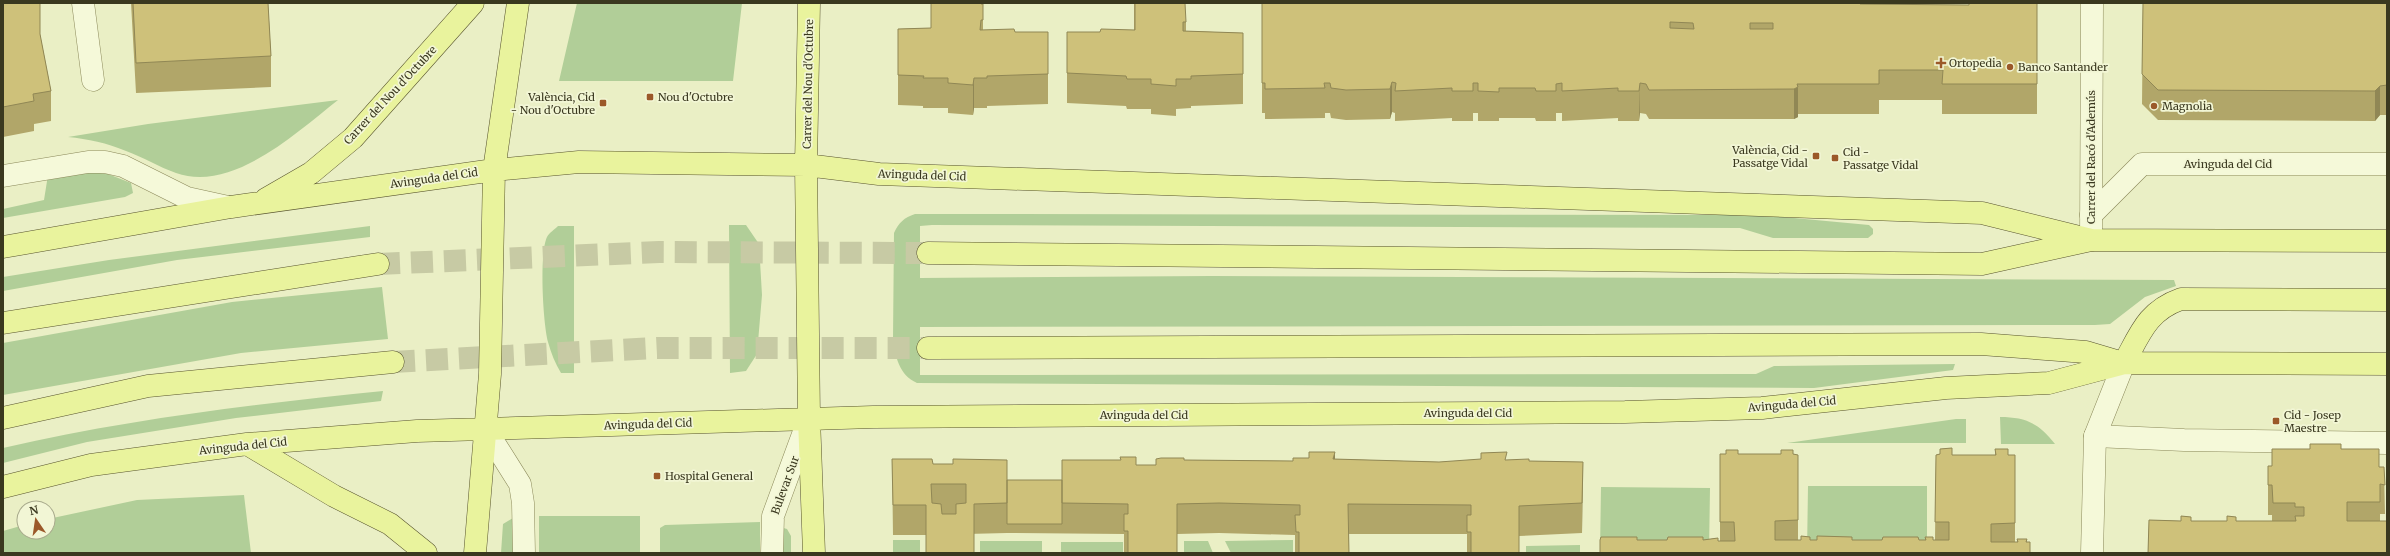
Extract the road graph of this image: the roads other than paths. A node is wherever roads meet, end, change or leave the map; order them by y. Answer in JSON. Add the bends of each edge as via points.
{"nodes":[{"id":1,"x":83,"y":3,"type":"edge"},
{"id":2,"x":473,"y":3,"type":"edge"},
{"id":3,"x":518,"y":3,"type":"edge"},
{"id":4,"x":809,"y":3,"type":"edge"},
{"id":5,"x":2092,"y":3,"type":"edge"},
{"id":6,"x":93,"y":80,"type":"dead end"},
{"id":7,"x":2387,"y":164,"type":"edge"},
{"id":8,"x":806,"y":165,"type":"junction"},
{"id":9,"x":494,"y":170,"type":"junction"},
{"id":10,"x":3,"y":176,"type":"edge"},
{"id":11,"x":258,"y":204,"type":"junction"},
{"id":12,"x":231,"y":207,"type":"junction"},
{"id":13,"x":2091,"y":215,"type":"junction"},
{"id":14,"x":2091,"y":240,"type":"junction"},
{"id":15,"x":2387,"y":241,"type":"edge"},
{"id":16,"x":3,"y":248,"type":"edge"},
{"id":17,"x":928,"y":253,"type":"tunnel mouth"},
{"id":18,"x":378,"y":264,"type":"tunnel mouth"},
{"id":19,"x":2387,"y":300,"type":"edge"},
{"id":20,"x":3,"y":323,"type":"edge"},
{"id":21,"x":928,"y":348,"type":"tunnel mouth"},
{"id":22,"x":392,"y":362,"type":"tunnel mouth"},
{"id":23,"x":2124,"y":363,"type":"junction"},
{"id":24,"x":2387,"y":364,"type":"edge"},
{"id":25,"x":3,"y":418,"type":"edge"},
{"id":26,"x":809,"y":418,"type":"junction"},
{"id":27,"x":486,"y":430,"type":"junction"},
{"id":28,"x":2095,"y":436,"type":"junction"},
{"id":29,"x":2387,"y":443,"type":"edge"},
{"id":30,"x":247,"y":444,"type":"junction"},
{"id":31,"x":3,"y":487,"type":"edge"},
{"id":32,"x":426,"y":553,"type":"edge"},
{"id":33,"x":474,"y":553,"type":"edge"},
{"id":34,"x":524,"y":553,"type":"edge"},
{"id":35,"x":772,"y":553,"type":"edge"},
{"id":36,"x":814,"y":553,"type":"edge"},
{"id":37,"x":2092,"y":553,"type":"edge"}],
"edges":[{"from":1,"to":6,"type":"street"},
{"from":2,"to":11,"type":"main road","name":"Carrer del Nou d'Octubre","via":[[353,138],[311,172]]},
{"from":3,"to":9,"type":"main road"},
{"from":4,"to":8,"type":"main road","name":"Carrer del Nou d'Octubre"},
{"from":5,"to":13,"type":"street","name":"Carrer del Racó d'Ademús"},
{"from":7,"to":13,"type":"street","name":"Avinguda del Cid","via":[[2142,164]]},
{"from":8,"to":9,"type":"main road","name":"Avinguda del Cid","via":[[579,162]]},
{"from":8,"to":14,"type":"main road","name":"Avinguda del Cid","via":[[878,174],[1982,213]]},
{"from":8,"to":26,"type":"main road"},
{"from":9,"to":11,"type":"main road","name":"Avinguda del Cid"},
{"from":9,"to":27,"type":"main road","name":"Avinguda del Cid","via":[[490,374]]},
{"from":10,"to":12,"type":"street","name":"Avinguda del Cid","via":[[88,162],[105,162],[123,166],[188,198]]},
{"from":11,"to":12,"type":"main road","name":"Avinguda del Cid"},
{"from":12,"to":16,"type":"main road","name":"Avinguda del Cid"},
{"from":13,"to":14,"type":"street","name":"Carrer del Racó d'Ademús"},
{"from":14,"to":15,"type":"main road","name":"Avinguda del Cid"},
{"from":14,"to":17,"type":"main road","name":"Avinguda del Cid","via":[[1982,264]]},
{"from":18,"to":20,"type":"main road"},
{"from":19,"to":23,"type":"main road","via":[[2181,299],[2165,305],[2154,313]]},
{"from":21,"to":23,"type":"main road","name":"Avinguda del Cid","via":[[1981,344],[2086,352]]},
{"from":22,"to":25,"type":"main road","via":[[148,386]]},
{"from":23,"to":24,"type":"main road","name":"Avinguda del Cid"},
{"from":23,"to":26,"type":"main road","name":"Avinguda del Cid","via":[[2049,383],[1946,388],[1762,408],[1625,412]]},
{"from":23,"to":28,"type":"street"},
{"from":26,"to":27,"type":"main road","name":"Avinguda del Cid"},
{"from":26,"to":35,"type":"street","name":"Bulevar Sur","via":[[772,516]]},
{"from":26,"to":36,"type":"main road"},
{"from":27,"to":30,"type":"main road","name":"Avinguda del Cid","via":[[417,431]]},
{"from":27,"to":33,"type":"main road"},
{"from":27,"to":34,"type":"street","via":[[520,484]]},
{"from":28,"to":29,"type":"street"},
{"from":28,"to":37,"type":"street"},
{"from":30,"to":31,"type":"main road","name":"Avinguda del Cid","via":[[91,464]]},
{"from":30,"to":32,"type":"main road","via":[[334,496],[390,524]]}]}
